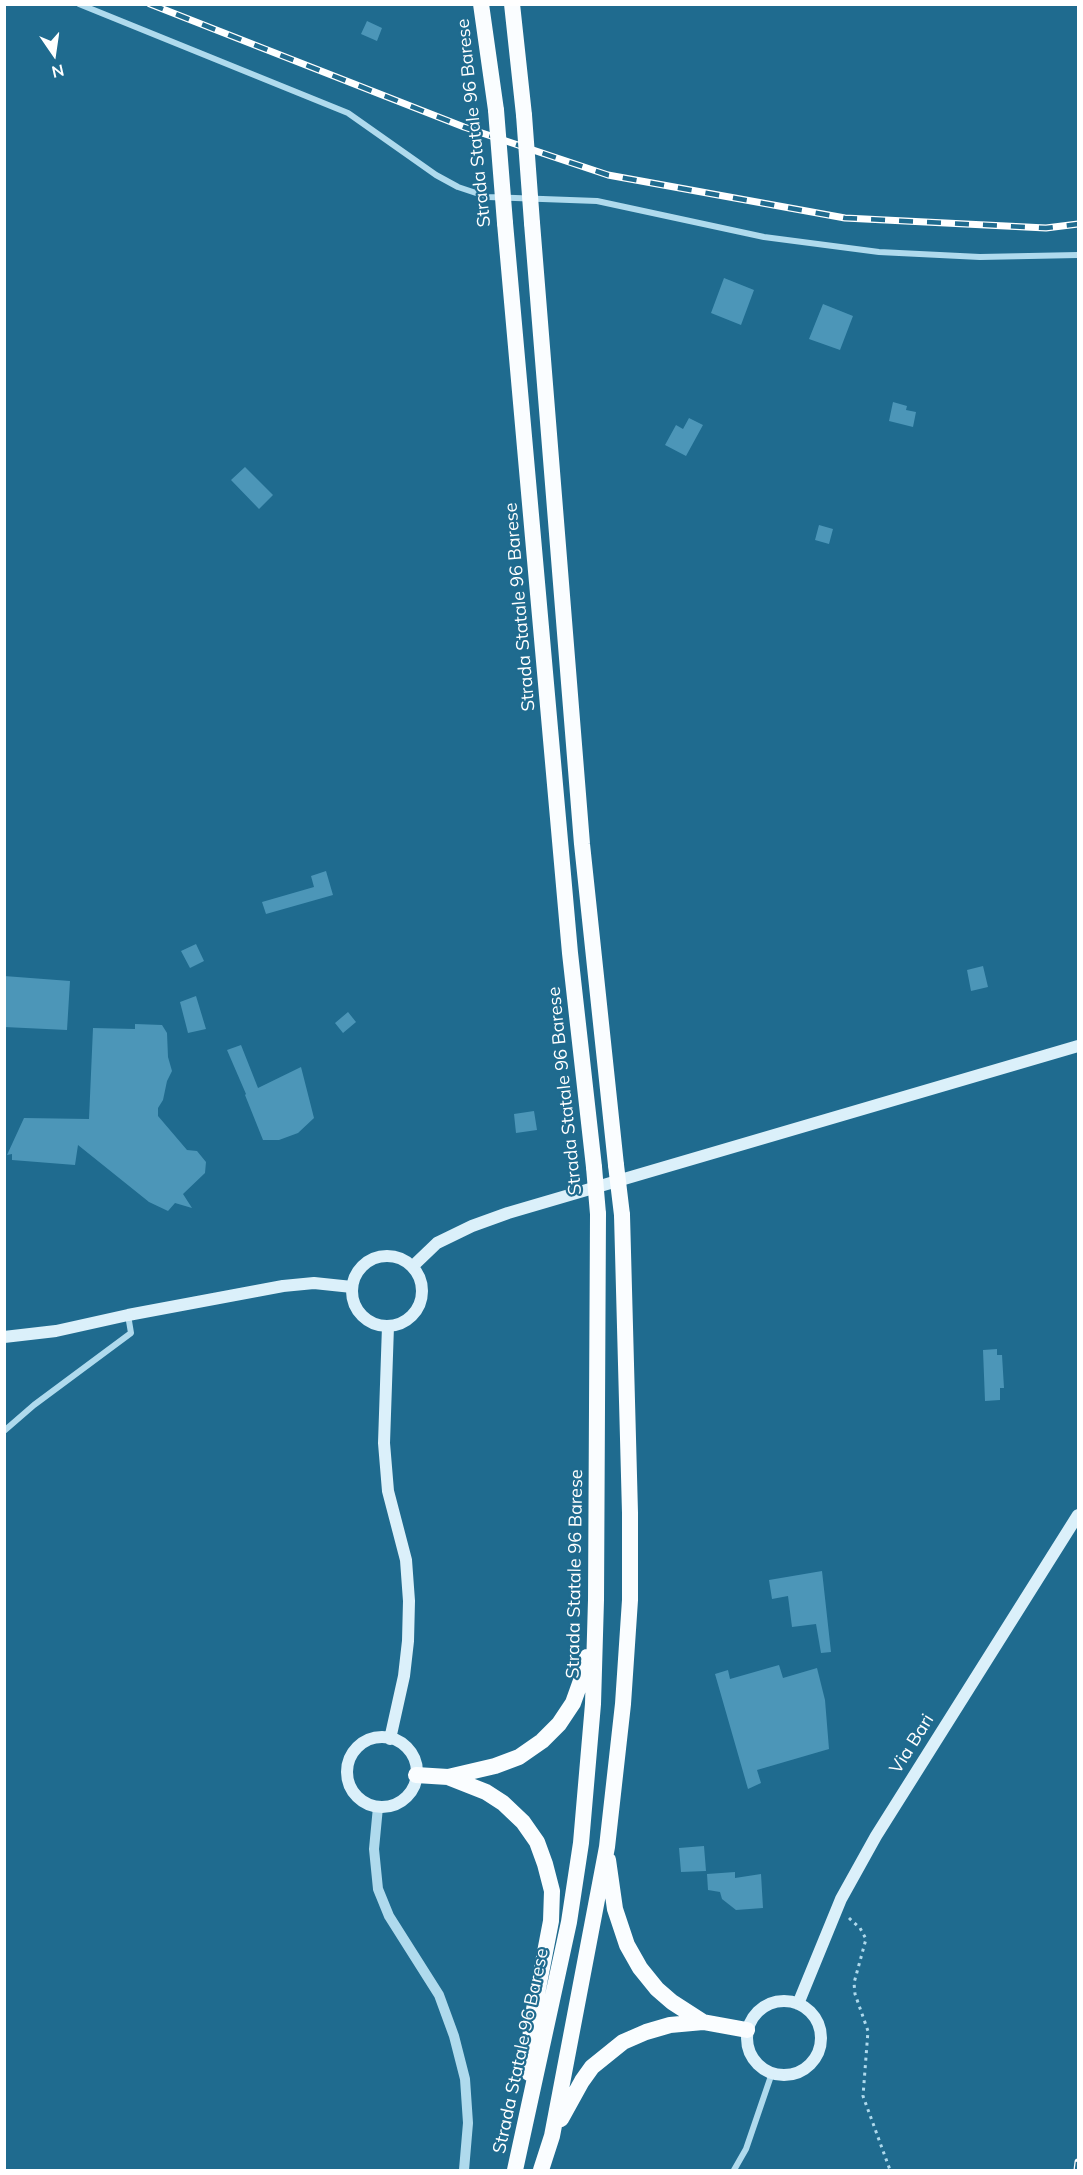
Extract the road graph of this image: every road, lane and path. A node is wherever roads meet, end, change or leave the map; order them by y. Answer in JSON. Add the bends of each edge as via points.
{"nodes":[{"id":1,"x":79,"y":4,"type":"edge"},
{"id":2,"x":481,"y":4,"type":"edge"},
{"id":3,"x":512,"y":4,"type":"edge"},
{"id":4,"x":1078,"y":255,"type":"edge"},
{"id":5,"x":1078,"y":1046,"type":"edge"},
{"id":6,"x":413,"y":1266,"type":"junction"},
{"id":7,"x":352,"y":1287,"type":"junction"},
{"id":8,"x":128,"y":1315,"type":"junction"},
{"id":9,"x":388,"y":1326,"type":"junction"},
{"id":10,"x":4,"y":1337,"type":"edge"},
{"id":11,"x":4,"y":1431,"type":"edge"},
{"id":12,"x":1078,"y":1515,"type":"edge"},
{"id":13,"x":596,"y":1600,"type":"junction"},
{"id":14,"x":390,"y":1739,"type":"junction"},
{"id":15,"x":417,"y":1775,"type":"junction"},
{"id":16,"x":448,"y":1777,"type":"junction"},
{"id":17,"x":378,"y":1807,"type":"junction"},
{"id":18,"x":607,"y":1847,"type":"junction"},
{"id":19,"x":837,"y":1909,"type":"junction"},
{"id":20,"x":798,"y":2004,"type":"junction"},
{"id":21,"x":703,"y":2022,"type":"junction"},
{"id":22,"x":747,"y":2030,"type":"junction"},
{"id":23,"x":772,"y":2073,"type":"junction"},
{"id":24,"x":526,"y":2123,"type":"junction"},
{"id":25,"x":552,"y":2136,"type":"junction"},
{"id":26,"x":464,"y":2170,"type":"edge"},
{"id":27,"x":515,"y":2170,"type":"edge"},
{"id":28,"x":541,"y":2170,"type":"edge"},
{"id":29,"x":734,"y":2170,"type":"edge"},
{"id":30,"x":890,"y":2170,"type":"edge"}],
"edges":[{"from":1,"to":4,"type":"street","via":[[348,113],[436,175],[488,197],[597,201],[764,237],[879,252],[980,257]]},
{"from":2,"to":13,"type":"highway","name":"Strada Statale 96 Barese","bridge":true,"via":[[496,110],[570,953],[598,1214]]},
{"from":3,"to":18,"type":"highway","bridge":true,"via":[[582,844],[622,1215],[630,1600]]},
{"from":5,"to":6,"type":"main road","via":[[508,1213],[437,1243]]},
{"from":6,"to":7,"type":"main road","via":[[393,1256],[370,1259],[355,1275]]},
{"from":6,"to":9,"type":"main road","via":[[423,1287],[422,1299],[410,1318]]},
{"from":7,"to":8,"type":"main road","via":[[314,1283],[283,1286]]},
{"from":7,"to":9,"type":"main road","via":[[352,1299],[365,1319]]},
{"from":8,"to":10,"type":"main road","via":[[57,1331]]},
{"from":8,"to":11,"type":"street","via":[[131,1333]]},
{"from":9,"to":14,"type":"main road","via":[[384,1443],[388,1491],[406,1560],[409,1601],[404,1676]]},
{"from":12,"to":19,"type":"main road","name":"Via Bari","via":[[876,1836]]},
{"from":13,"to":16,"type":"highway","via":[[584,1675],[559,1724],[519,1757]]},
{"from":13,"to":24,"type":"highway","name":"Strada Statale 96 Barese","via":[[593,1704],[581,1843],[569,1922]]},
{"from":14,"to":15,"type":"main road","via":[[407,1749]]},
{"from":14,"to":17,"type":"main road","via":[[370,1740],[353,1752],[348,1761],[352,1791]]},
{"from":15,"to":16,"type":"highway"},
{"from":15,"to":17,"type":"main road","via":[[408,1795],[389,1806]]},
{"from":16,"to":24,"type":"highway","via":[[486,1792],[524,1822],[537,1842],[552,1891],[551,1922],[531,2025]]},
{"from":17,"to":26,"type":"street","via":[[374,1849],[378,1888],[389,1916],[439,1995],[465,2079],[468,2123]]},
{"from":18,"to":21,"type":"highway","via":[[615,1909],[640,1968],[672,2002]]},
{"from":18,"to":25,"type":"highway"},
{"from":19,"to":20,"type":"main road","name":"Via Bari"},
{"from":19,"to":30,"type":"path","via":[[865,1934],[854,1983],[868,2031],[863,2096]]},
{"from":20,"to":22,"type":"main road","via":[[777,2001],[767,2005],[758,2011]]},
{"from":20,"to":23,"type":"main road","via":[[808,2010],[820,2029],[818,2050],[805,2068],[783,2075]]},
{"from":21,"to":22,"type":"highway"},
{"from":21,"to":25,"type":"highway","via":[[646,2032],[608,2053],[582,2081]]},
{"from":22,"to":23,"type":"main road","via":[[749,2051],[755,2061]]},
{"from":23,"to":29,"type":"street","via":[[746,2149]]},
{"from":24,"to":27,"type":"highway","name":"Strada Statale 96 Barese"},
{"from":25,"to":28,"type":"highway"}]}
